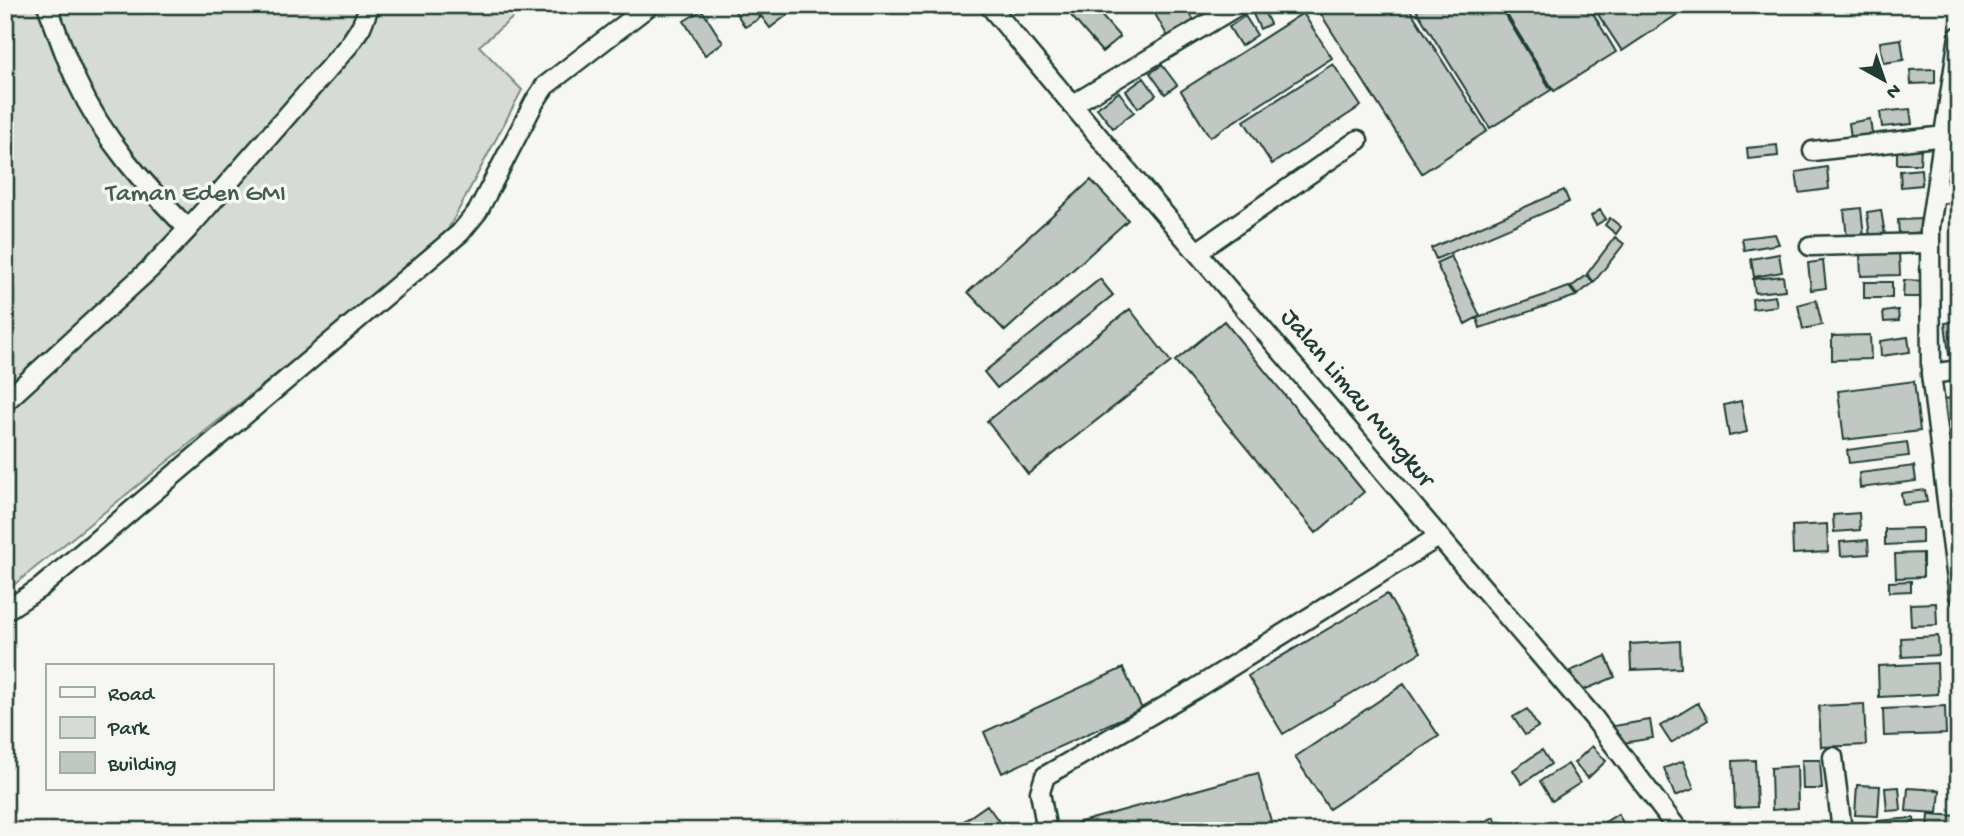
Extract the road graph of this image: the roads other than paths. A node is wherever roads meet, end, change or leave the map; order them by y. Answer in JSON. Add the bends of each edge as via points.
{"nodes":[{"id":1,"x":47,"y":5,"type":"edge"},
{"id":2,"x":370,"y":5,"type":"edge"},
{"id":3,"x":650,"y":5,"type":"edge"},
{"id":4,"x":989,"y":5,"type":"edge"},
{"id":5,"x":1239,"y":5,"type":"edge"},
{"id":6,"x":1959,"y":36,"type":"edge"},
{"id":7,"x":1072,"y":105,"type":"junction"},
{"id":8,"x":1945,"y":136,"type":"junction"},
{"id":9,"x":1359,"y":140,"type":"dead end"},
{"id":10,"x":1813,"y":151,"type":"dead end"},
{"id":11,"x":1959,"y":192,"type":"edge"},
{"id":12,"x":1935,"y":194,"type":"junction"},
{"id":13,"x":188,"y":229,"type":"junction"},
{"id":14,"x":1930,"y":243,"type":"junction"},
{"id":15,"x":1810,"y":246,"type":"dead end"},
{"id":16,"x":1197,"y":252,"type":"junction"},
{"id":17,"x":1959,"y":370,"type":"edge"},
{"id":18,"x":1931,"y":374,"type":"junction"},
{"id":19,"x":5,"y":402,"type":"edge"},
{"id":20,"x":1438,"y":537,"type":"junction"},
{"id":21,"x":1959,"y":596,"type":"edge"},
{"id":22,"x":5,"y":611,"type":"edge"},
{"id":23,"x":1833,"y":757,"type":"dead end"},
{"id":24,"x":1047,"y":831,"type":"edge"},
{"id":25,"x":1679,"y":831,"type":"edge"},
{"id":26,"x":1842,"y":831,"type":"edge"}],
"edges":[{"from":1,"to":13,"type":"street","via":[[77,82],[108,137]]},
{"from":2,"to":13,"type":"street","via":[[349,45]]},
{"from":3,"to":22,"type":"street","via":[[545,86],[478,211],[460,233],[40,588]]},
{"from":4,"to":7,"type":"street","name":"Jalan Limau Mungkur"},
{"from":5,"to":7,"type":"street"},
{"from":6,"to":8,"type":"street"},
{"from":7,"to":16,"type":"street","name":"Jalan Limau Mungkur"},
{"from":8,"to":10,"type":"street"},
{"from":8,"to":12,"type":"street"},
{"from":9,"to":16,"type":"street"},
{"from":11,"to":12,"type":"street"},
{"from":12,"to":14,"type":"street"},
{"from":13,"to":19,"type":"street","via":[[142,278]]},
{"from":14,"to":15,"type":"street"},
{"from":14,"to":18,"type":"street"},
{"from":16,"to":20,"type":"street","name":"Jalan Limau Mungkur"},
{"from":17,"to":18,"type":"street"},
{"from":18,"to":21,"type":"street"},
{"from":20,"to":24,"type":"street","via":[[1195,689],[1045,776],[1040,792]]},
{"from":20,"to":25,"type":"street","name":"Jalan Limau Mungkur","via":[[1593,717]]},
{"from":23,"to":26,"type":"street"}]}
